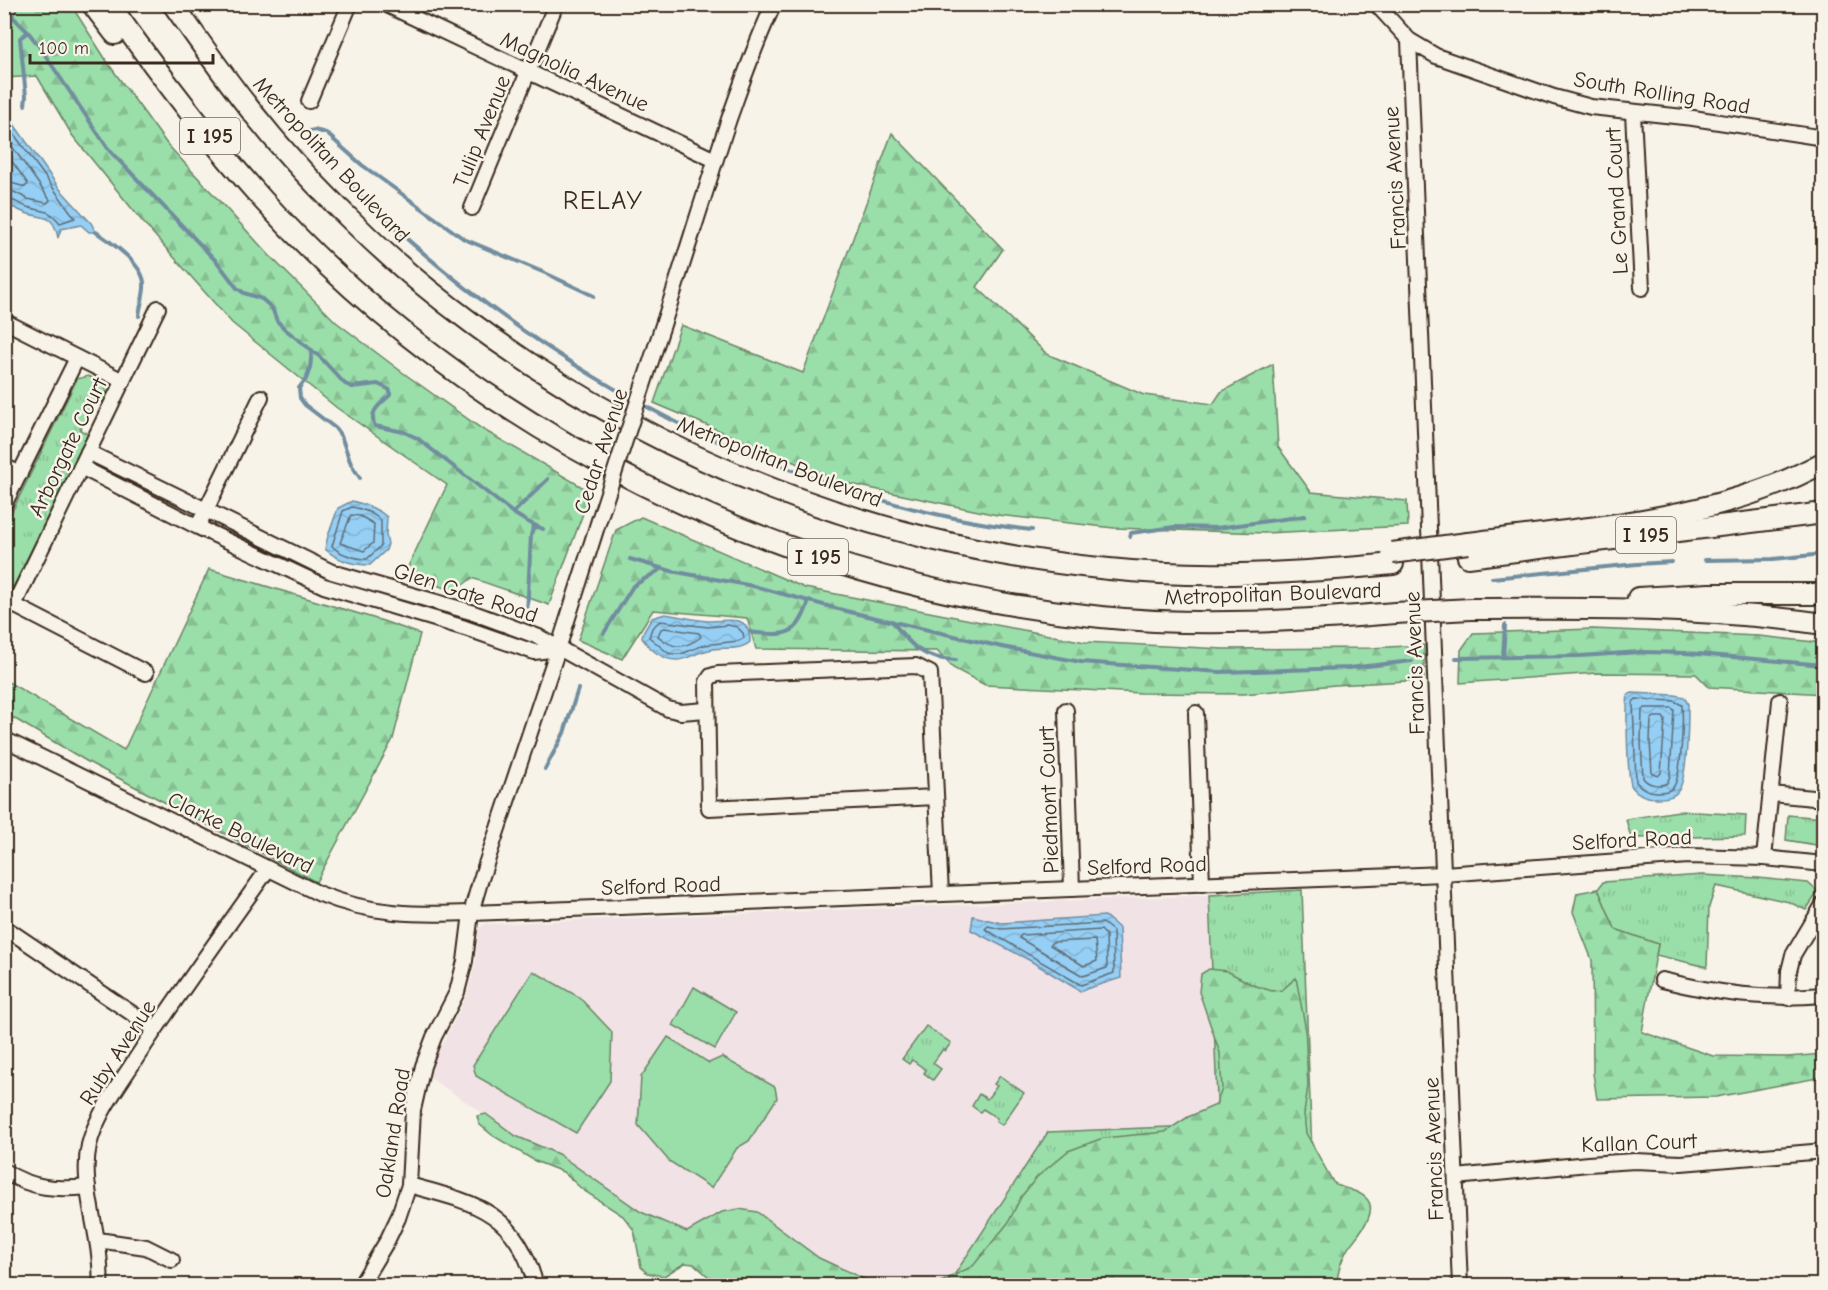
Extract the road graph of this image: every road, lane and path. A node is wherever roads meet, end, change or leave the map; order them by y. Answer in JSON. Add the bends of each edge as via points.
{"nodes":[{"id":1,"x":92,"y":4,"type":"edge"},
{"id":2,"x":109,"y":4,"type":"edge"},
{"id":3,"x":175,"y":4,"type":"edge"},
{"id":4,"x":350,"y":4,"type":"edge"},
{"id":5,"x":385,"y":4,"type":"edge"},
{"id":6,"x":556,"y":4,"type":"edge"},
{"id":7,"x":774,"y":4,"type":"edge"},
{"id":8,"x":1376,"y":4,"type":"edge"},
{"id":9,"x":1409,"y":40,"type":"junction"},
{"id":10,"x":528,"y":72,"type":"junction"},
{"id":11,"x":309,"y":101,"type":"dead end"},
{"id":12,"x":1633,"y":113,"type":"junction"},
{"id":13,"x":1824,"y":138,"type":"edge"},
{"id":14,"x":715,"y":160,"type":"junction"},
{"id":15,"x":472,"y":208,"type":"dead end"},
{"id":16,"x":321,"y":259,"type":"junction"},
{"id":17,"x":1642,"y":288,"type":"dead end"},
{"id":18,"x":158,"y":308,"type":"dead end"},
{"id":19,"x":4,"y":321,"type":"edge"},
{"id":20,"x":77,"y":357,"type":"junction"},
{"id":21,"x":123,"y":381,"type":"junction"},
{"id":22,"x":261,"y":397,"type":"dead end"},
{"id":23,"x":88,"y":452,"type":"junction"},
{"id":24,"x":1824,"y":462,"type":"edge"},
{"id":25,"x":4,"y":466,"type":"edge"},
{"id":26,"x":81,"y":467,"type":"junction"},
{"id":27,"x":20,"y":474,"type":"junction"},
{"id":28,"x":4,"y":505,"type":"edge"},
{"id":29,"x":206,"y":511,"type":"junction"},
{"id":30,"x":1824,"y":513,"type":"edge"},
{"id":31,"x":198,"y":527,"type":"junction"},
{"id":32,"x":1468,"y":550,"type":"junction"},
{"id":33,"x":1824,"y":594,"type":"edge"},
{"id":34,"x":9,"y":603,"type":"edge"},
{"id":35,"x":1471,"y":609,"type":"junction"},
{"id":36,"x":1824,"y":624,"type":"edge"},
{"id":37,"x":558,"y":650,"type":"junction"},
{"id":38,"x":146,"y":673,"type":"dead end"},
{"id":39,"x":1780,"y":701,"type":"dead end"},
{"id":40,"x":706,"y":710,"type":"junction"},
{"id":41,"x":1066,"y":710,"type":"dead end"},
{"id":42,"x":1196,"y":713,"type":"dead end"},
{"id":43,"x":4,"y":739,"type":"edge"},
{"id":44,"x":1771,"y":794,"type":"junction"},
{"id":45,"x":936,"y":797,"type":"junction"},
{"id":46,"x":1824,"y":799,"type":"edge"},
{"id":47,"x":1764,"y":858,"type":"junction"},
{"id":48,"x":1824,"y":864,"type":"edge"},
{"id":49,"x":268,"y":869,"type":"junction"},
{"id":50,"x":1444,"y":874,"type":"junction"},
{"id":51,"x":1202,"y":884,"type":"junction"},
{"id":52,"x":1072,"y":889,"type":"junction"},
{"id":53,"x":941,"y":894,"type":"junction"},
{"id":54,"x":1824,"y":903,"type":"edge"},
{"id":55,"x":471,"y":913,"type":"junction"},
{"id":56,"x":4,"y":927,"type":"edge"},
{"id":57,"x":1662,"y":980,"type":"dead end"},
{"id":58,"x":1824,"y":995,"type":"edge"},
{"id":59,"x":1788,"y":998,"type":"junction"},
{"id":60,"x":155,"y":1029,"type":"junction"},
{"id":61,"x":1824,"y":1152,"type":"edge"},
{"id":62,"x":4,"y":1171,"type":"edge"},
{"id":63,"x":1455,"y":1177,"type":"junction"},
{"id":64,"x":409,"y":1185,"type":"junction"},
{"id":65,"x":88,"y":1187,"type":"junction"},
{"id":66,"x":98,"y":1240,"type":"junction"},
{"id":67,"x":172,"y":1260,"type":"dead end"},
{"id":68,"x":100,"y":1286,"type":"edge"},
{"id":69,"x":360,"y":1286,"type":"edge"},
{"id":70,"x":536,"y":1286,"type":"edge"},
{"id":71,"x":1460,"y":1286,"type":"edge"}],
"edges":[{"from":1,"to":16,"type":"highway","via":[[180,118],[261,204]]},
{"from":2,"to":16,"type":"highway","name":"Metropolitan Boulevard","number":"I 195","via":[[226,157]]},
{"from":3,"to":32,"type":"highway","name":"Metropolitan Boulevard","number":"I 195","via":[[228,82],[263,125],[355,225],[406,271],[509,350],[574,392],[712,465],[874,524],[1029,559],[1111,569],[1238,574],[1303,572]]},
{"from":4,"to":11,"type":"street"},
{"from":5,"to":10,"type":"street","name":"Magnolia Avenue"},
{"from":6,"to":10,"type":"street","name":"Tulip Avenue"},
{"from":7,"to":14,"type":"street","name":"Cedar Avenue"},
{"from":8,"to":9,"type":"street","name":"South Rolling Road"},
{"from":9,"to":12,"type":"street","name":"South Rolling Road","via":[[1447,60],[1554,96]]},
{"from":9,"to":50,"type":"street","name":"Francis Avenue"},
{"from":10,"to":14,"type":"street","name":"Magnolia Avenue"},
{"from":10,"to":15,"type":"street","name":"Tulip Avenue"},
{"from":12,"to":13,"type":"street","name":"South Rolling Road"},
{"from":12,"to":17,"type":"street","name":"Le Grand Court"},
{"from":14,"to":37,"type":"street","name":"Cedar Avenue","bridge":true},
{"from":16,"to":35,"type":"highway","name":"Metropolitan Boulevard","number":"I 195","bridge":true,"via":[[420,345],[550,435],[694,509],[856,569],[933,590],[1102,617],[1233,622]]},
{"from":18,"to":21,"type":"street","name":"Arborgate Court"},
{"from":19,"to":20,"type":"street"},
{"from":20,"to":21,"type":"street"},
{"from":20,"to":27,"type":"street"},
{"from":21,"to":23,"type":"street","name":"Arborgate Court"},
{"from":22,"to":29,"type":"street"},
{"from":23,"to":26,"type":"street","name":"Arborgate Court"},
{"from":23,"to":29,"type":"street","name":"Glen Gate Road"},
{"from":24,"to":32,"type":"highway","via":[[1767,489],[1725,503]]},
{"from":25,"to":27,"type":"street"},
{"from":26,"to":31,"type":"street","name":"Glen Gate Road"},
{"from":26,"to":34,"type":"street","name":"Arborgate Court"},
{"from":27,"to":28,"type":"street"},
{"from":29,"to":31,"type":"street"},
{"from":29,"to":37,"type":"street","name":"Glen Gate Road","via":[[332,572],[471,612],[538,637]]},
{"from":30,"to":32,"type":"highway","name":"Metropolitan Boulevard","number":"I 195"},
{"from":31,"to":37,"type":"street","name":"Glen Gate Road","via":[[324,586],[534,652]]},
{"from":33,"to":35,"type":"highway","name":"Metropolitan Boulevard","number":"I 195","via":[[1709,594]]},
{"from":34,"to":38,"type":"street"},
{"from":35,"to":36,"type":"highway","via":[[1640,609]]},
{"from":37,"to":40,"type":"street","via":[[668,709]]},
{"from":37,"to":55,"type":"street","name":"Cedar Avenue"},
{"from":39,"to":44,"type":"street"},
{"from":40,"to":45,"type":"street","via":[[709,808]]},
{"from":40,"to":45,"type":"street","via":[[707,682],[718,674],[916,666],[925,669],[931,679]]},
{"from":41,"to":52,"type":"street","name":"Piedmont Court"},
{"from":42,"to":51,"type":"street"},
{"from":43,"to":49,"type":"street","name":"Clarke Boulevard"},
{"from":44,"to":46,"type":"street"},
{"from":44,"to":47,"type":"street"},
{"from":45,"to":53,"type":"street"},
{"from":47,"to":48,"type":"street","name":"Selford Road"},
{"from":47,"to":50,"type":"street","name":"Selford Road","via":[[1688,856]]},
{"from":49,"to":55,"type":"street","name":"Clarke Boulevard","via":[[320,894],[366,909]]},
{"from":49,"to":60,"type":"street","name":"Ruby Avenue"},
{"from":50,"to":51,"type":"street","name":"Selford Road"},
{"from":50,"to":63,"type":"street","name":"Francis Avenue"},
{"from":51,"to":52,"type":"street","name":"Selford Road"},
{"from":52,"to":53,"type":"street","name":"Selford Road"},
{"from":53,"to":55,"type":"street","name":"Selford Road"},
{"from":54,"to":59,"type":"street","via":[[1792,955]]},
{"from":55,"to":64,"type":"street","name":"Oakland Road","via":[[457,992],[423,1066],[413,1110]]},
{"from":56,"to":60,"type":"street"},
{"from":57,"to":59,"type":"street","via":[[1729,994]]},
{"from":58,"to":59,"type":"street"},
{"from":60,"to":65,"type":"street","name":"Ruby Avenue","via":[[96,1125],[89,1146]]},
{"from":61,"to":63,"type":"street","name":"Kallan Court","via":[[1681,1163],[1588,1164]]},
{"from":62,"to":65,"type":"street","via":[[30,1185],[48,1189]]},
{"from":63,"to":71,"type":"street","name":"Francis Avenue"},
{"from":64,"to":69,"type":"street","name":"Oakland Road","via":[[387,1241]]},
{"from":64,"to":70,"type":"street","via":[[479,1206],[498,1219],[524,1250]]},
{"from":65,"to":66,"type":"street","name":"Ruby Avenue"},
{"from":66,"to":67,"type":"street","via":[[146,1246]]},
{"from":66,"to":68,"type":"street","name":"Ruby Avenue"}]}
